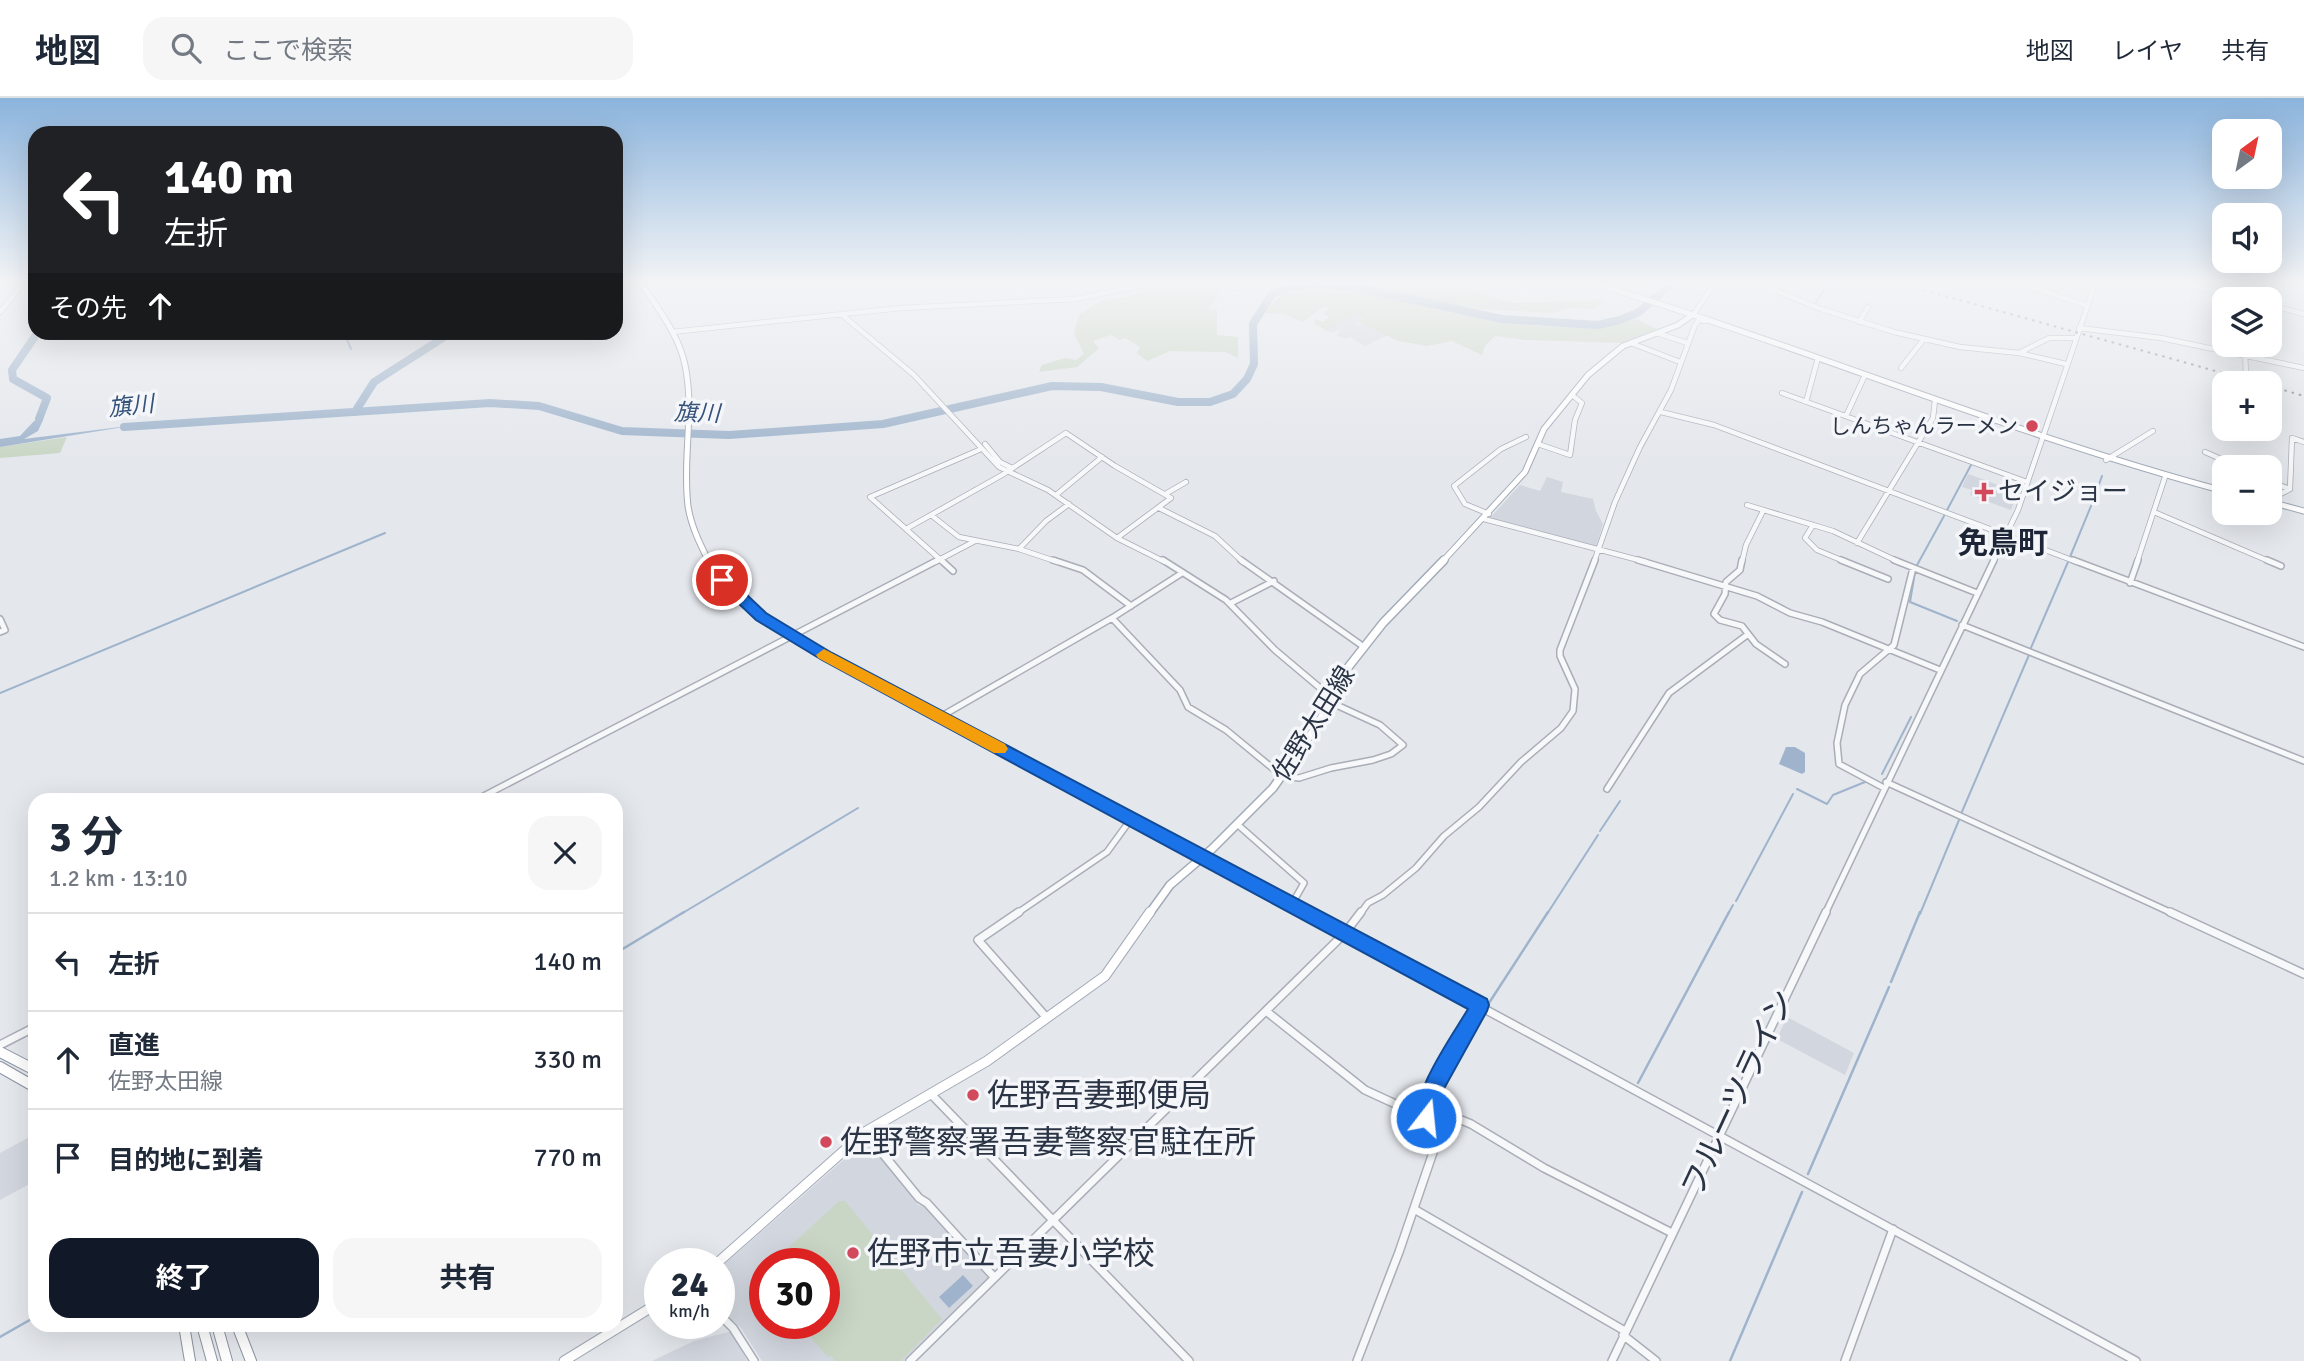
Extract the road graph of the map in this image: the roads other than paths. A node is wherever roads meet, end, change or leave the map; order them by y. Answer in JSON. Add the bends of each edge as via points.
{"nodes":[{"id":1,"x":677,"y":343,"type":"edge"},
{"id":2,"x":876,"y":343,"type":"edge"},
{"id":3,"x":1631,"y":343,"type":"joint"},
{"id":4,"x":1687,"y":343,"type":"edge"},
{"id":5,"x":1776,"y":343,"type":"edge"},
{"id":6,"x":1922,"y":343,"type":"edge"},
{"id":7,"x":1940,"y":343,"type":"edge"},
{"id":8,"x":2039,"y":343,"type":"edge"},
{"id":9,"x":2074,"y":343,"type":"edge"},
{"id":10,"x":2182,"y":343,"type":"edge"},
{"id":11,"x":2212,"y":348,"type":"edge"},
{"id":12,"x":2019,"y":353,"type":"junction"},
{"id":13,"x":2257,"y":357,"type":"edge"},
{"id":14,"x":1818,"y":358,"type":"junction"},
{"id":15,"x":1680,"y":362,"type":"junction"},
{"id":16,"x":2066,"y":365,"type":"junction"},
{"id":17,"x":1901,"y":368,"type":"dead end"},
{"id":18,"x":2304,"y":368,"type":"edge"},
{"id":19,"x":1865,"y":375,"type":"junction"},
{"id":20,"x":929,"y":391,"type":"joint"},
{"id":21,"x":1782,"y":393,"type":"dead end"},
{"id":22,"x":1572,"y":395,"type":"junction"},
{"id":23,"x":1935,"y":400,"type":"junction"},
{"id":24,"x":1806,"y":401,"type":"junction"},
{"id":25,"x":1661,"y":412,"type":"junction"},
{"id":26,"x":1846,"y":416,"type":"junction"},
{"id":27,"x":963,"y":428,"type":"joint"},
{"id":28,"x":2153,"y":430,"type":"dead end"},
{"id":29,"x":1526,"y":437,"type":"dead end"},
{"id":30,"x":2040,"y":438,"type":"junction"},
{"id":31,"x":2304,"y":442,"type":"edge"},
{"id":32,"x":1919,"y":443,"type":"junction"},
{"id":33,"x":1538,"y":444,"type":"junction"},
{"id":34,"x":984,"y":447,"type":"joint"},
{"id":35,"x":2205,"y":452,"type":"dead end"},
{"id":36,"x":2212,"y":455,"type":"edge"},
{"id":37,"x":1102,"y":457,"type":"junction"},
{"id":38,"x":2106,"y":460,"type":"junction"},
{"id":39,"x":1009,"y":470,"type":"junction"},
{"id":40,"x":2165,"y":477,"type":"junction"},
{"id":41,"x":1186,"y":482,"type":"dead end"},
{"id":42,"x":2027,"y":482,"type":"junction"},
{"id":43,"x":2282,"y":486,"type":"edge"},
{"id":44,"x":2212,"y":488,"type":"edge"},
{"id":45,"x":2290,"y":489,"type":"junction"},
{"id":46,"x":1167,"y":493,"type":"junction"},
{"id":47,"x":1889,"y":493,"type":"junction"},
{"id":48,"x":2282,"y":493,"type":"edge"},
{"id":49,"x":1056,"y":495,"type":"junction"},
{"id":50,"x":1069,"y":504,"type":"junction"},
{"id":51,"x":1747,"y":505,"type":"dead end"},
{"id":52,"x":2282,"y":506,"type":"edge"},
{"id":53,"x":1159,"y":508,"type":"junction"},
{"id":54,"x":1763,"y":511,"type":"junction"},
{"id":55,"x":2304,"y":511,"type":"edge"},
{"id":56,"x":2154,"y":512,"type":"junction"},
{"id":57,"x":931,"y":515,"type":"junction"},
{"id":58,"x":1487,"y":517,"type":"junction"},
{"id":59,"x":1813,"y":525,"type":"junction"},
{"id":60,"x":906,"y":529,"type":"junction"},
{"id":61,"x":2006,"y":536,"type":"junction"},
{"id":62,"x":1116,"y":538,"type":"junction"},
{"id":63,"x":975,"y":541,"type":"junction"},
{"id":64,"x":1857,"y":543,"type":"junction"},
{"id":65,"x":1019,"y":549,"type":"junction"},
{"id":66,"x":1597,"y":550,"type":"junction"},
{"id":67,"x":940,"y":559,"type":"junction"},
{"id":68,"x":2281,"y":566,"type":"dead end"},
{"id":69,"x":1913,"y":568,"type":"junction"},
{"id":70,"x":953,"y":571,"type":"dead end"},
{"id":71,"x":1182,"y":573,"type":"junction"},
{"id":72,"x":1888,"y":579,"type":"dead end"},
{"id":73,"x":1275,"y":581,"type":"junction"},
{"id":74,"x":2130,"y":583,"type":"junction"},
{"id":75,"x":1725,"y":586,"type":"junction"},
{"id":76,"x":1977,"y":593,"type":"junction"},
{"id":77,"x":1231,"y":603,"type":"junction"},
{"id":78,"x":1131,"y":606,"type":"junction"},
{"id":79,"x":1112,"y":618,"type":"junction"},
{"id":80,"x":0,"y":619,"type":"edge"},
{"id":81,"x":1962,"y":625,"type":"junction"},
{"id":82,"x":0,"y":632,"type":"edge"},
{"id":83,"x":1747,"y":635,"type":"junction"},
{"id":84,"x":792,"y":636,"type":"junction"},
{"id":85,"x":1364,"y":647,"type":"junction"},
{"id":86,"x":2304,"y":647,"type":"edge"},
{"id":87,"x":1888,"y":649,"type":"junction"},
{"id":88,"x":1785,"y":664,"type":"dead end"},
{"id":89,"x":1940,"y":670,"type":"junction"},
{"id":90,"x":1331,"y":700,"type":"junction"},
{"id":91,"x":940,"y":717,"type":"junction"},
{"id":92,"x":2304,"y":761,"type":"edge"},
{"id":93,"x":1282,"y":776,"type":"junction"},
{"id":94,"x":1885,"y":785,"type":"junction"},
{"id":95,"x":1607,"y":789,"type":"dead end"},
{"id":96,"x":489,"y":793,"type":"edge"},
{"id":97,"x":1131,"y":819,"type":"junction"},
{"id":98,"x":1237,"y":824,"type":"junction"},
{"id":99,"x":1867,"y":826,"type":"joint"},
{"id":100,"x":1202,"y":857,"type":"junction"},
{"id":101,"x":1292,"y":904,"type":"junction"},
{"id":102,"x":1345,"y":933,"type":"junction"},
{"id":103,"x":2304,"y":974,"type":"edge"},
{"id":104,"x":1480,"y":1005,"type":"junction"},
{"id":105,"x":1266,"y":1011,"type":"junction"},
{"id":106,"x":1048,"y":1018,"type":"junction"},
{"id":107,"x":28,"y":1031,"type":"edge"},
{"id":108,"x":0,"y":1045,"type":"edge"},
{"id":109,"x":0,"y":1052,"type":"edge"},
{"id":110,"x":28,"y":1066,"type":"edge"},
{"id":111,"x":0,"y":1067,"type":"edge"},
{"id":112,"x":28,"y":1083,"type":"edge"},
{"id":113,"x":931,"y":1094,"type":"junction"},
{"id":114,"x":1426,"y":1118,"type":"junction"},
{"id":115,"x":865,"y":1132,"type":"junction"},
{"id":116,"x":1719,"y":1136,"type":"junction"},
{"id":117,"x":1414,"y":1209,"type":"junction"},
{"id":118,"x":1053,"y":1219,"type":"junction"},
{"id":119,"x":1893,"y":1229,"type":"junction"},
{"id":120,"x":1672,"y":1233,"type":"junction"},
{"id":121,"x":734,"y":1248,"type":"edge"},
{"id":122,"x":995,"y":1277,"type":"junction"},
{"id":123,"x":644,"y":1312,"type":"edge"},
{"id":124,"x":623,"y":1325,"type":"edge"},
{"id":125,"x":735,"y":1331,"type":"edge"},
{"id":126,"x":185,"y":1332,"type":"edge"},
{"id":127,"x":204,"y":1332,"type":"edge"},
{"id":128,"x":219,"y":1332,"type":"edge"},
{"id":129,"x":240,"y":1332,"type":"edge"},
{"id":130,"x":611,"y":1332,"type":"edge"},
{"id":131,"x":1624,"y":1333,"type":"junction"},
{"id":132,"x":190,"y":1361,"type":"edge"},
{"id":133,"x":212,"y":1361,"type":"edge"},
{"id":134,"x":227,"y":1361,"type":"edge"},
{"id":135,"x":251,"y":1361,"type":"edge"},
{"id":136,"x":564,"y":1361,"type":"edge"},
{"id":137,"x":754,"y":1361,"type":"edge"},
{"id":138,"x":910,"y":1361,"type":"edge"},
{"id":139,"x":1189,"y":1361,"type":"edge"},
{"id":140,"x":1357,"y":1361,"type":"edge"},
{"id":141,"x":1612,"y":1361,"type":"edge"},
{"id":142,"x":1656,"y":1361,"type":"edge"},
{"id":143,"x":1845,"y":1361,"type":"edge"},
{"id":144,"x":2136,"y":1361,"type":"edge"}],
"edges":[{"from":1,"to":84,"type":"main road","via":[[685,363],[688,399],[687,508],[704,554],[739,598]]},
{"from":2,"to":20,"type":"street"},
{"from":3,"to":15,"type":"street"},
{"from":3,"to":22,"type":"main road","name":"佐野太田線","via":[[1608,357]]},
{"from":4,"to":15,"type":"street"},
{"from":5,"to":14,"type":"main road"},
{"from":6,"to":17,"type":"street"},
{"from":7,"to":12,"type":"street"},
{"from":8,"to":12,"type":"street"},
{"from":9,"to":16,"type":"street"},
{"from":10,"to":11,"type":"street"},
{"from":12,"to":16,"type":"street"},
{"from":13,"to":18,"type":"street"},
{"from":14,"to":19,"type":"main road"},
{"from":14,"to":24,"type":"street"},
{"from":15,"to":25,"type":"street"},
{"from":16,"to":30,"type":"street"},
{"from":19,"to":23,"type":"main road"},
{"from":19,"to":26,"type":"street"},
{"from":20,"to":27,"type":"street"},
{"from":21,"to":24,"type":"street"},
{"from":22,"to":33,"type":"main road","name":"佐野太田線","via":[[1544,429]]},
{"from":22,"to":33,"type":"street","via":[[1582,403],[1570,455]]},
{"from":23,"to":30,"type":"main road"},
{"from":23,"to":32,"type":"street","via":[[1933,418]]},
{"from":24,"to":26,"type":"street"},
{"from":25,"to":47,"type":"street","via":[[1707,423]]},
{"from":25,"to":66,"type":"street","via":[[1634,459]]},
{"from":26,"to":32,"type":"street"},
{"from":27,"to":39,"type":"street","via":[[999,467]]},
{"from":28,"to":38,"type":"street"},
{"from":29,"to":58,"type":"street","via":[[1454,486],[1465,505]]},
{"from":30,"to":38,"type":"main road"},
{"from":30,"to":42,"type":"street"},
{"from":31,"to":45,"type":"street","via":[[2292,438]]},
{"from":32,"to":42,"type":"street"},
{"from":32,"to":47,"type":"street"},
{"from":33,"to":58,"type":"main road","name":"佐野太田線","via":[[1530,464]]},
{"from":34,"to":39,"type":"street"},
{"from":34,"to":60,"type":"street","via":[[870,497]]},
{"from":35,"to":36,"type":"street"},
{"from":37,"to":39,"type":"street","via":[[1066,433]]},
{"from":37,"to":46,"type":"street"},
{"from":37,"to":49,"type":"street"},
{"from":38,"to":40,"type":"main road"},
{"from":39,"to":49,"type":"street"},
{"from":39,"to":57,"type":"street"},
{"from":40,"to":44,"type":"main road"},
{"from":40,"to":56,"type":"street"},
{"from":41,"to":46,"type":"street"},
{"from":42,"to":61,"type":"street"},
{"from":43,"to":45,"type":"street"},
{"from":45,"to":48,"type":"street"},
{"from":46,"to":53,"type":"street","via":[[1171,500]]},
{"from":47,"to":61,"type":"street"},
{"from":47,"to":64,"type":"street"},
{"from":49,"to":50,"type":"street"},
{"from":50,"to":62,"type":"street"},
{"from":50,"to":65,"type":"street"},
{"from":51,"to":54,"type":"street"},
{"from":52,"to":55,"type":"main road"},
{"from":53,"to":62,"type":"street"},
{"from":53,"to":73,"type":"street","via":[[1214,536],[1243,562]]},
{"from":54,"to":59,"type":"street"},
{"from":54,"to":75,"type":"street","via":[[1740,570]]},
{"from":56,"to":68,"type":"street"},
{"from":56,"to":74,"type":"street"},
{"from":57,"to":60,"type":"street"},
{"from":57,"to":63,"type":"street","via":[[959,537]]},
{"from":58,"to":66,"type":"street"},
{"from":58,"to":85,"type":"main road","name":"佐野太田線"},
{"from":59,"to":64,"type":"street"},
{"from":59,"to":72,"type":"street","via":[[1805,538],[1817,550]]},
{"from":60,"to":67,"type":"street"},
{"from":61,"to":74,"type":"street"},
{"from":61,"to":76,"type":"street"},
{"from":62,"to":71,"type":"street"},
{"from":63,"to":65,"type":"street"},
{"from":63,"to":67,"type":"street"},
{"from":64,"to":69,"type":"street"},
{"from":65,"to":78,"type":"street","via":[[1083,570]]},
{"from":66,"to":75,"type":"street"},
{"from":66,"to":102,"type":"street","via":[[1559,653],[1575,689],[1573,711],[1561,728],[1444,836],[1416,868],[1368,904]]},
{"from":67,"to":70,"type":"street"},
{"from":67,"to":84,"type":"street"},
{"from":69,"to":76,"type":"street"},
{"from":69,"to":87,"type":"street","via":[[1895,643]]},
{"from":71,"to":77,"type":"street"},
{"from":71,"to":78,"type":"street"},
{"from":73,"to":77,"type":"street"},
{"from":73,"to":85,"type":"street"},
{"from":74,"to":86,"type":"street"},
{"from":75,"to":83,"type":"street","via":[[1714,616],[1742,626]]},
{"from":75,"to":87,"type":"street"},
{"from":76,"to":81,"type":"street"},
{"from":77,"to":90,"type":"street"},
{"from":78,"to":79,"type":"street"},
{"from":79,"to":91,"type":"street"},
{"from":79,"to":93,"type":"street","via":[[1180,690],[1188,707],[1226,730]]},
{"from":80,"to":82,"type":"street","via":[[5,630]]},
{"from":81,"to":89,"type":"street"},
{"from":81,"to":92,"type":"street"},
{"from":83,"to":88,"type":"street"},
{"from":83,"to":95,"type":"street","via":[[1669,693]]},
{"from":84,"to":91,"type":"main road"},
{"from":84,"to":96,"type":"street"},
{"from":85,"to":90,"type":"main road","name":"佐野太田線"},
{"from":87,"to":89,"type":"street"},
{"from":87,"to":94,"type":"street","via":[[1858,676],[1839,724],[1837,761]]},
{"from":89,"to":94,"type":"street"},
{"from":90,"to":93,"type":"main road","name":"佐野太田線"},
{"from":90,"to":93,"type":"street","via":[[1380,725],[1403,745],[1373,760],[1299,778]]},
{"from":91,"to":97,"type":"main road"},
{"from":93,"to":98,"type":"main road","name":"佐野太田線"},
{"from":94,"to":99,"type":"street"},
{"from":94,"to":103,"type":"street"},
{"from":97,"to":100,"type":"main road"},
{"from":97,"to":106,"type":"street","via":[[1107,852],[978,940]]},
{"from":98,"to":100,"type":"main road","name":"佐野太田線"},
{"from":98,"to":101,"type":"street","via":[[1304,883]]},
{"from":99,"to":116,"type":"street","name":"フルーツライン"},
{"from":100,"to":101,"type":"street"},
{"from":100,"to":106,"type":"main road","name":"佐野太田線","via":[[1166,890],[1105,975]]},
{"from":101,"to":102,"type":"street"},
{"from":102,"to":104,"type":"street"},
{"from":102,"to":105,"type":"street"},
{"from":104,"to":114,"type":"street","via":[[1431,1092]]},
{"from":104,"to":116,"type":"street"},
{"from":105,"to":114,"type":"street","via":[[1365,1090]]},
{"from":105,"to":118,"type":"street"},
{"from":106,"to":113,"type":"main road","name":"佐野太田線"},
{"from":107,"to":108,"type":"street"},
{"from":109,"to":110,"type":"highway"},
{"from":111,"to":112,"type":"highway"},
{"from":113,"to":115,"type":"main road","name":"佐野太田線"},
{"from":113,"to":118,"type":"street"},
{"from":114,"to":117,"type":"street","via":[[1441,1126]]},
{"from":114,"to":120,"type":"street","via":[[1449,1115],[1471,1124],[1544,1168]]},
{"from":115,"to":121,"type":"main road","name":"佐野太田線"},
{"from":115,"to":122,"type":"street","via":[[919,1198]]},
{"from":116,"to":119,"type":"street"},
{"from":116,"to":120,"type":"street","name":"フルーツライン"},
{"from":117,"to":131,"type":"street"},
{"from":117,"to":140,"type":"street"},
{"from":118,"to":122,"type":"street"},
{"from":118,"to":139,"type":"street"},
{"from":119,"to":143,"type":"street"},
{"from":119,"to":144,"type":"street"},
{"from":120,"to":131,"type":"street","name":"フルーツライン"},
{"from":122,"to":138,"type":"street"},
{"from":123,"to":124,"type":"main road"},
{"from":125,"to":137,"type":"street"},
{"from":126,"to":132,"type":"highway"},
{"from":127,"to":133,"type":"highway"},
{"from":128,"to":134,"type":"highway"},
{"from":129,"to":135,"type":"highway"},
{"from":130,"to":136,"type":"main road"},
{"from":131,"to":141,"type":"street","name":"フルーツライン"},
{"from":131,"to":142,"type":"street"}]}
